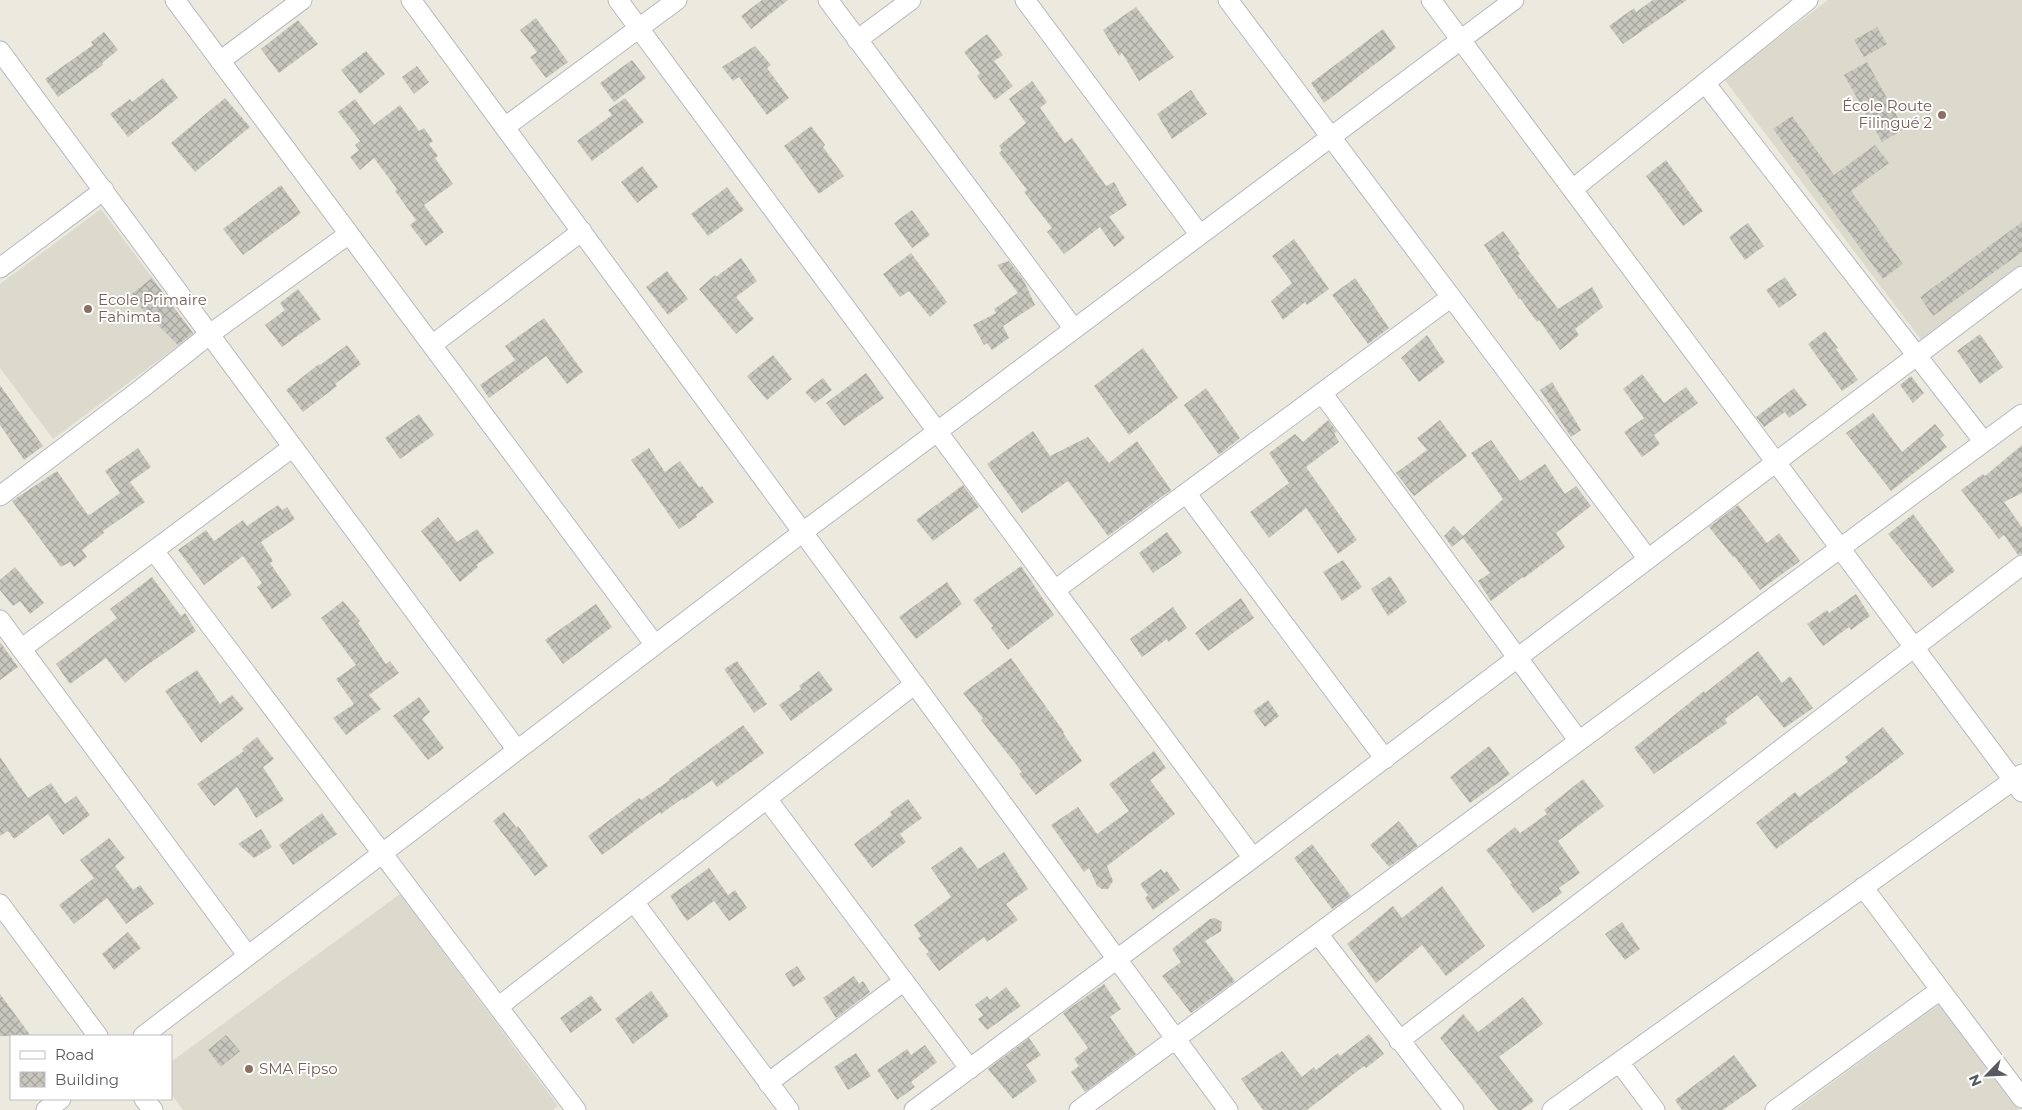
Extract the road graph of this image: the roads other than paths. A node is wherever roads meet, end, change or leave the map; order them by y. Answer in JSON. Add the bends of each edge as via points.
{"nodes":[{"id":1,"x":174,"y":0,"type":"edge"},
{"id":2,"x":302,"y":0,"type":"edge"},
{"id":3,"x":412,"y":0,"type":"edge"},
{"id":4,"x":618,"y":0,"type":"edge"},
{"id":5,"x":677,"y":0,"type":"edge"},
{"id":6,"x":828,"y":0,"type":"edge"},
{"id":7,"x":911,"y":0,"type":"edge"},
{"id":8,"x":1025,"y":0,"type":"edge"},
{"id":9,"x":1228,"y":0,"type":"edge"},
{"id":10,"x":1432,"y":0,"type":"edge"},
{"id":11,"x":1514,"y":0,"type":"edge"},
{"id":12,"x":1808,"y":0,"type":"edge"},
{"id":13,"x":639,"y":28,"type":"junction"},
{"id":14,"x":857,"y":40,"type":"junction"},
{"id":15,"x":1461,"y":40,"type":"junction"},
{"id":16,"x":2,"y":56,"type":"edge"},
{"id":17,"x":220,"y":61,"type":"junction"},
{"id":18,"x":1705,"y":83,"type":"junction"},
{"id":19,"x":505,"y":127,"type":"junction"},
{"id":20,"x":1331,"y":137,"type":"junction"},
{"id":21,"x":1572,"y":189,"type":"junction"},
{"id":22,"x":104,"y":190,"type":"junction"},
{"id":23,"x":582,"y":231,"type":"junction"},
{"id":24,"x":349,"y":234,"type":"junction"},
{"id":25,"x":1200,"y":235,"type":"junction"},
{"id":26,"x":0,"y":268,"type":"edge"},
{"id":27,"x":2022,"y":276,"type":"edge"},
{"id":28,"x":1450,"y":298,"type":"junction"},
{"id":29,"x":1074,"y":329,"type":"junction"},
{"id":30,"x":210,"y":334,"type":"junction"},
{"id":31,"x":432,"y":345,"type":"junction"},
{"id":32,"x":1916,"y":356,"type":"junction"},
{"id":33,"x":1322,"y":393,"type":"junction"},
{"id":34,"x":2022,"y":414,"type":"edge"},
{"id":35,"x":938,"y":431,"type":"junction"},
{"id":36,"x":1984,"y":442,"type":"junction"},
{"id":37,"x":294,"y":448,"type":"junction"},
{"id":38,"x":1776,"y":462,"type":"junction"},
{"id":39,"x":1186,"y":493,"type":"junction"},
{"id":40,"x":0,"y":496,"type":"edge"},
{"id":41,"x":803,"y":532,"type":"junction"},
{"id":42,"x":1840,"y":548,"type":"junction"},
{"id":43,"x":154,"y":551,"type":"junction"},
{"id":44,"x":1648,"y":559,"type":"junction"},
{"id":45,"x":2022,"y":565,"type":"edge"},
{"id":46,"x":1055,"y":590,"type":"junction"},
{"id":47,"x":0,"y":620,"type":"edge"},
{"id":48,"x":655,"y":645,"type":"junction"},
{"id":49,"x":1914,"y":648,"type":"junction"},
{"id":50,"x":21,"y":649,"type":"junction"},
{"id":51,"x":1518,"y":658,"type":"junction"},
{"id":52,"x":915,"y":684,"type":"junction"},
{"id":53,"x":1579,"y":741,"type":"junction"},
{"id":54,"x":517,"y":750,"type":"junction"},
{"id":55,"x":1385,"y":759,"type":"junction"},
{"id":56,"x":2019,"y":782,"type":"edge"},
{"id":57,"x":767,"y":798,"type":"junction"},
{"id":58,"x":382,"y":853,"type":"junction"},
{"id":59,"x":1253,"y":858,"type":"junction"},
{"id":60,"x":1863,"y":888,"type":"junction"},
{"id":61,"x":634,"y":902,"type":"junction"},
{"id":62,"x":0,"y":904,"type":"edge"},
{"id":63,"x":1318,"y":934,"type":"junction"},
{"id":64,"x":248,"y":956,"type":"junction"},
{"id":65,"x":1117,"y":959,"type":"junction"},
{"id":66,"x":904,"y":981,"type":"junction"},
{"id":67,"x":1940,"y":990,"type":"junction"},
{"id":68,"x":498,"y":1007,"type":"junction"},
{"id":69,"x":97,"y":1035,"type":"edge"},
{"id":70,"x":144,"y":1035,"type":"edge"},
{"id":71,"x":1176,"y":1039,"type":"junction"},
{"id":72,"x":1399,"y":1041,"type":"junction"},
{"id":73,"x":1619,"y":1062,"type":"junction"},
{"id":74,"x":970,"y":1069,"type":"junction"},
{"id":75,"x":768,"y":1083,"type":"junction"},
{"id":76,"x":2022,"y":1098,"type":"edge"},
{"id":77,"x":60,"y":1100,"type":"edge"},
{"id":78,"x":46,"y":1110,"type":"edge"},
{"id":79,"x":576,"y":1110,"type":"edge"},
{"id":80,"x":789,"y":1110,"type":"edge"},
{"id":81,"x":914,"y":1110,"type":"edge"},
{"id":82,"x":1079,"y":1110,"type":"edge"},
{"id":83,"x":1228,"y":1110,"type":"edge"},
{"id":84,"x":1454,"y":1110,"type":"edge"},
{"id":85,"x":1552,"y":1110,"type":"edge"},
{"id":86,"x":1655,"y":1110,"type":"edge"},
{"id":87,"x":1775,"y":1110,"type":"edge"}],
"edges":[{"from":1,"to":17,"type":"street"},
{"from":2,"to":17,"type":"street"},
{"from":3,"to":19,"type":"street"},
{"from":4,"to":13,"type":"street"},
{"from":5,"to":13,"type":"street"},
{"from":6,"to":14,"type":"street"},
{"from":7,"to":14,"type":"street"},
{"from":8,"to":25,"type":"street"},
{"from":9,"to":20,"type":"street"},
{"from":10,"to":15,"type":"street"},
{"from":11,"to":15,"type":"street"},
{"from":12,"to":18,"type":"street"},
{"from":13,"to":19,"type":"street"},
{"from":13,"to":35,"type":"street"},
{"from":14,"to":29,"type":"street"},
{"from":15,"to":20,"type":"street"},
{"from":15,"to":21,"type":"street"},
{"from":16,"to":22,"type":"street"},
{"from":17,"to":24,"type":"street"},
{"from":18,"to":21,"type":"street"},
{"from":18,"to":32,"type":"street"},
{"from":19,"to":23,"type":"street"},
{"from":20,"to":25,"type":"street"},
{"from":20,"to":28,"type":"street"},
{"from":21,"to":38,"type":"street"},
{"from":22,"to":26,"type":"street"},
{"from":22,"to":30,"type":"street"},
{"from":23,"to":31,"type":"street"},
{"from":23,"to":41,"type":"street"},
{"from":24,"to":30,"type":"street"},
{"from":24,"to":31,"type":"street"},
{"from":25,"to":29,"type":"street"},
{"from":27,"to":32,"type":"street"},
{"from":28,"to":33,"type":"street"},
{"from":28,"to":44,"type":"street"},
{"from":29,"to":35,"type":"street"},
{"from":30,"to":37,"type":"street"},
{"from":30,"to":40,"type":"street"},
{"from":31,"to":48,"type":"street"},
{"from":32,"to":36,"type":"street"},
{"from":32,"to":38,"type":"street"},
{"from":33,"to":39,"type":"street"},
{"from":33,"to":51,"type":"street"},
{"from":34,"to":36,"type":"street"},
{"from":35,"to":41,"type":"street"},
{"from":35,"to":46,"type":"street"},
{"from":36,"to":42,"type":"street"},
{"from":37,"to":43,"type":"street"},
{"from":37,"to":54,"type":"street"},
{"from":38,"to":42,"type":"street"},
{"from":38,"to":44,"type":"street"},
{"from":39,"to":46,"type":"street"},
{"from":39,"to":55,"type":"street"},
{"from":41,"to":48,"type":"street"},
{"from":41,"to":52,"type":"street"},
{"from":42,"to":49,"type":"street"},
{"from":42,"to":53,"type":"street"},
{"from":43,"to":50,"type":"street"},
{"from":43,"to":58,"type":"street"},
{"from":44,"to":51,"type":"street"},
{"from":45,"to":49,"type":"street"},
{"from":46,"to":59,"type":"street"},
{"from":47,"to":50,"type":"street"},
{"from":48,"to":54,"type":"street"},
{"from":49,"to":56,"type":"street"},
{"from":49,"to":72,"type":"street"},
{"from":50,"to":64,"type":"street"},
{"from":51,"to":53,"type":"street"},
{"from":51,"to":55,"type":"street"},
{"from":52,"to":57,"type":"street"},
{"from":52,"to":65,"type":"street"},
{"from":53,"to":63,"type":"street"},
{"from":54,"to":58,"type":"street"},
{"from":55,"to":59,"type":"street"},
{"from":56,"to":60,"type":"street"},
{"from":57,"to":61,"type":"street"},
{"from":57,"to":66,"type":"street"},
{"from":58,"to":64,"type":"street"},
{"from":58,"to":68,"type":"street"},
{"from":59,"to":65,"type":"street"},
{"from":60,"to":67,"type":"street"},
{"from":60,"to":73,"type":"street"},
{"from":61,"to":68,"type":"street"},
{"from":61,"to":75,"type":"street"},
{"from":62,"to":69,"type":"street"},
{"from":63,"to":71,"type":"street"},
{"from":63,"to":72,"type":"street"},
{"from":64,"to":70,"type":"street"},
{"from":65,"to":71,"type":"street"},
{"from":65,"to":74,"type":"street"},
{"from":66,"to":74,"type":"street"},
{"from":66,"to":75,"type":"street"},
{"from":67,"to":76,"type":"street"},
{"from":67,"to":87,"type":"street"},
{"from":68,"to":79,"type":"street"},
{"from":71,"to":82,"type":"street"},
{"from":71,"to":83,"type":"street"},
{"from":72,"to":84,"type":"street"},
{"from":73,"to":85,"type":"street"},
{"from":73,"to":86,"type":"street"},
{"from":74,"to":81,"type":"street"},
{"from":75,"to":80,"type":"street"},
{"from":77,"to":78,"type":"street"}]}
